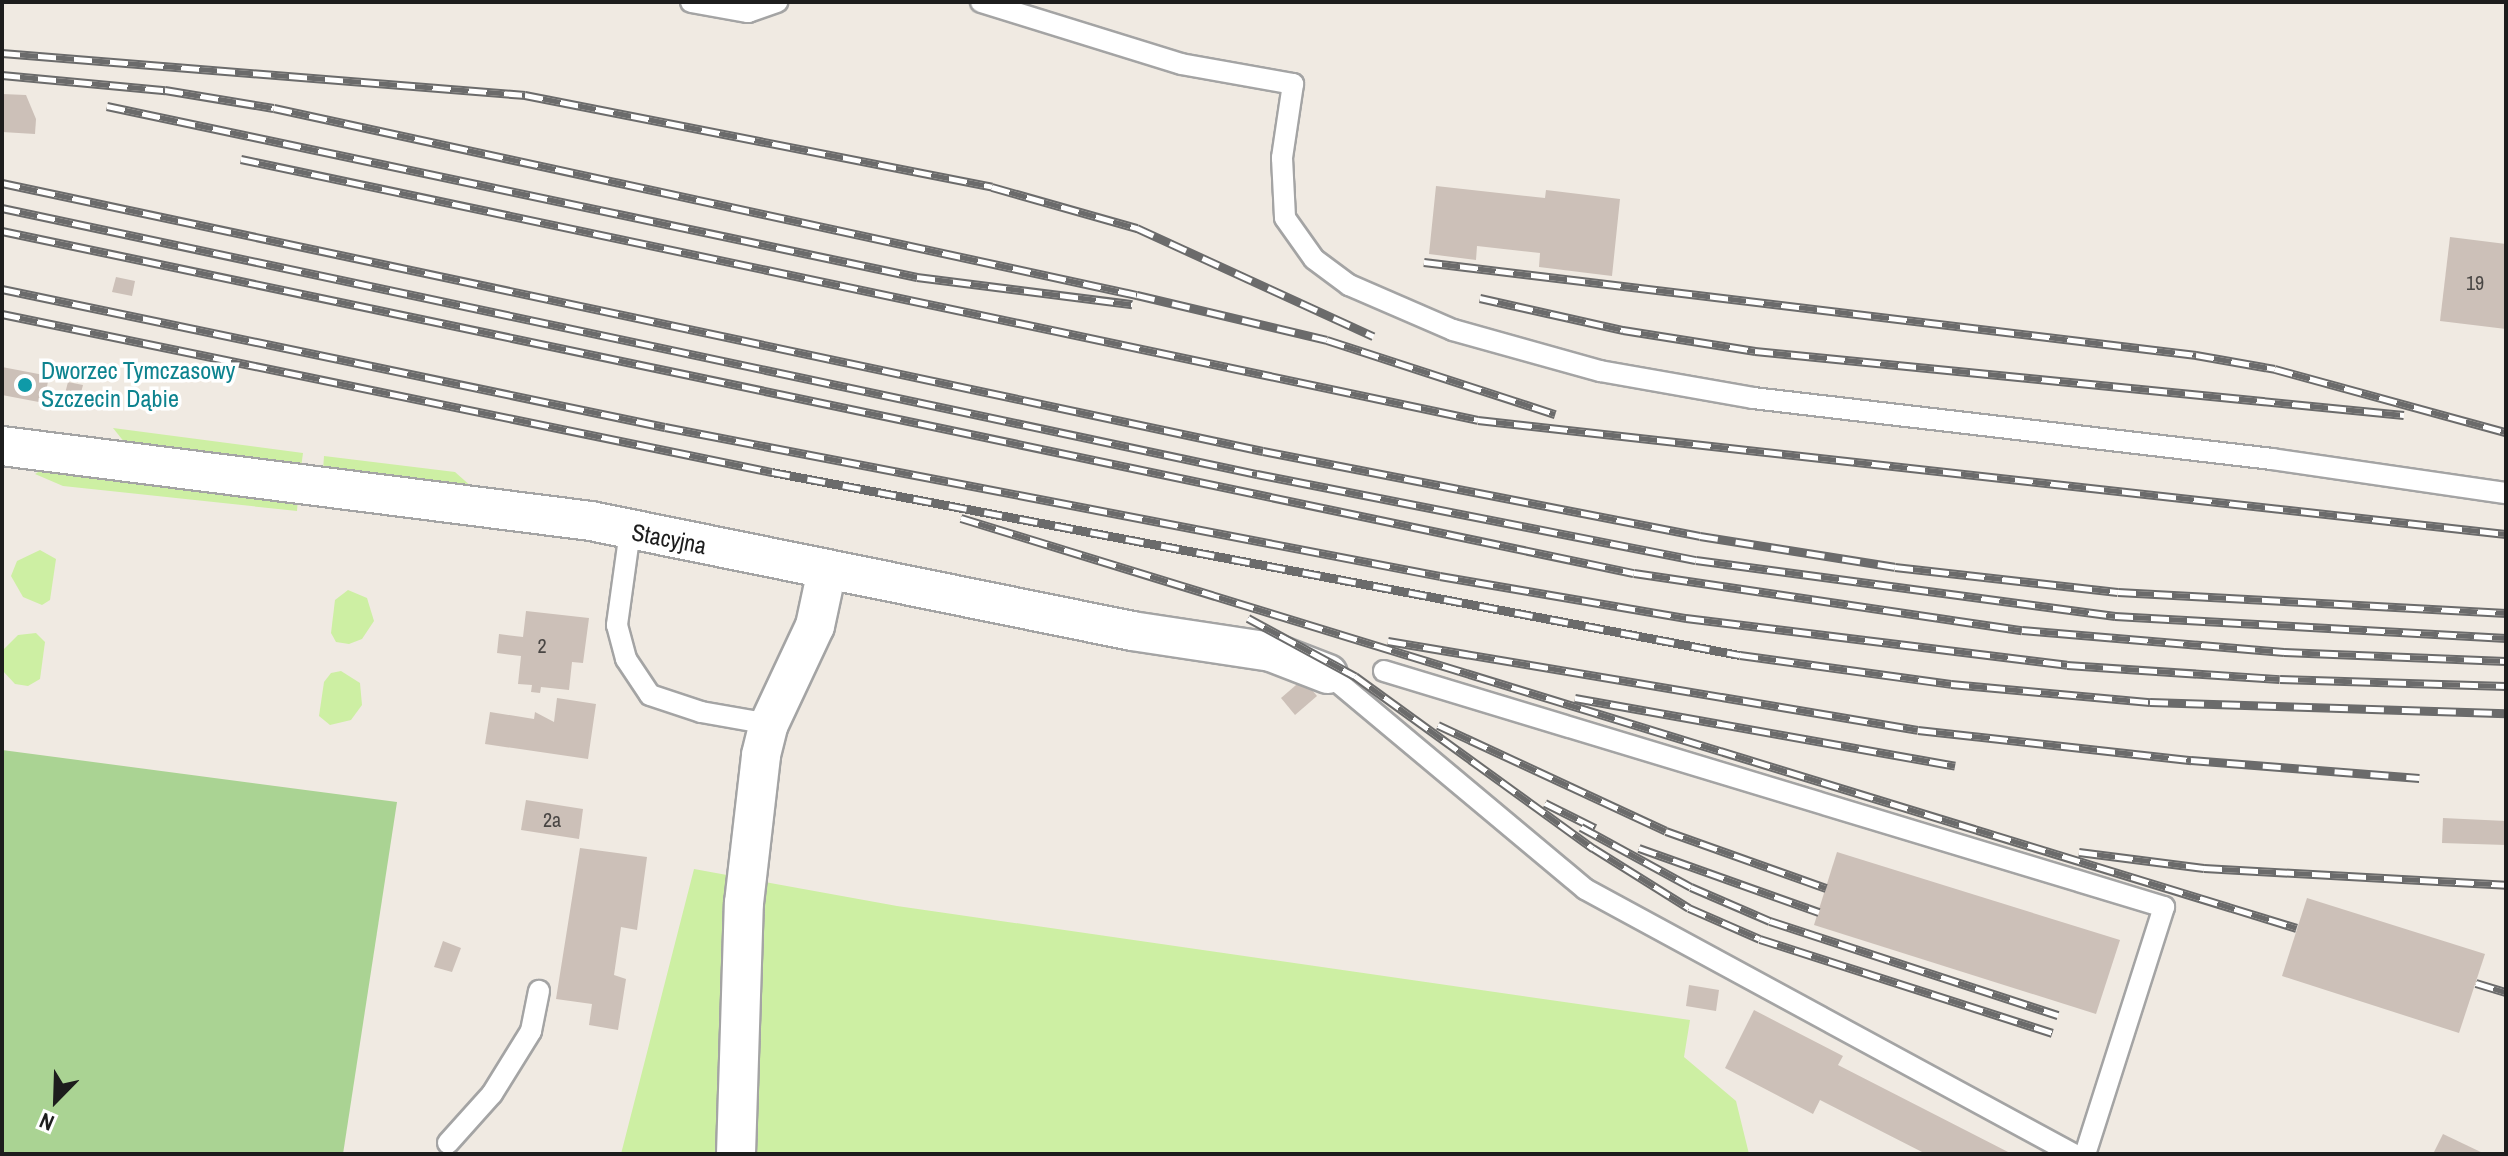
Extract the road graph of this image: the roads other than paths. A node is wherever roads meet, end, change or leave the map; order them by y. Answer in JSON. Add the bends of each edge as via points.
{"nodes":[{"id":1,"x":691,"y":2,"type":"edge"},
{"id":2,"x":777,"y":2,"type":"edge"},
{"id":3,"x":981,"y":2,"type":"edge"},
{"id":4,"x":2,"y":446,"type":"edge"},
{"id":5,"x":2506,"y":493,"type":"edge"},
{"id":6,"x":630,"y":531,"type":"junction"},
{"id":7,"x":827,"y":570,"type":"junction"},
{"id":8,"x":1384,"y":671,"type":"dead end"},
{"id":9,"x":1328,"y":674,"type":"joint"},
{"id":10,"x":769,"y":724,"type":"junction"},
{"id":11,"x":539,"y":991,"type":"dead end"},
{"id":12,"x":448,"y":1143,"type":"dead end"},
{"id":13,"x":736,"y":1154,"type":"edge"},
{"id":14,"x":2073,"y":1154,"type":"edge"},
{"id":15,"x":2085,"y":1154,"type":"edge"}],
"edges":[{"from":1,"to":2,"type":"lane","via":[[748,12]]},
{"from":3,"to":5,"type":"lane","via":[[1181,64],[1293,84],[1282,158],[1285,218],[1314,259],[1349,285],[1467,334],[1600,371],[1753,398],[2272,459]]},
{"from":4,"to":6,"type":"street","name":"Stacyjna","via":[[406,494]]},
{"from":6,"to":7,"type":"street","name":"Stacyjna"},
{"from":6,"to":10,"type":"lane","via":[[617,625],[626,659],[650,695],[701,712]]},
{"from":7,"to":9,"type":"street","name":"Stacyjna","via":[[1132,631],[1271,652]]},
{"from":7,"to":10,"type":"street","via":[[808,645]]},
{"from":8,"to":15,"type":"lane","via":[[2164,907]]},
{"from":9,"to":14,"type":"lane","via":[[1585,889]]},
{"from":10,"to":13,"type":"street","via":[[744,903]]},
{"from":11,"to":12,"type":"lane","via":[[531,1031],[492,1094]]}]}
